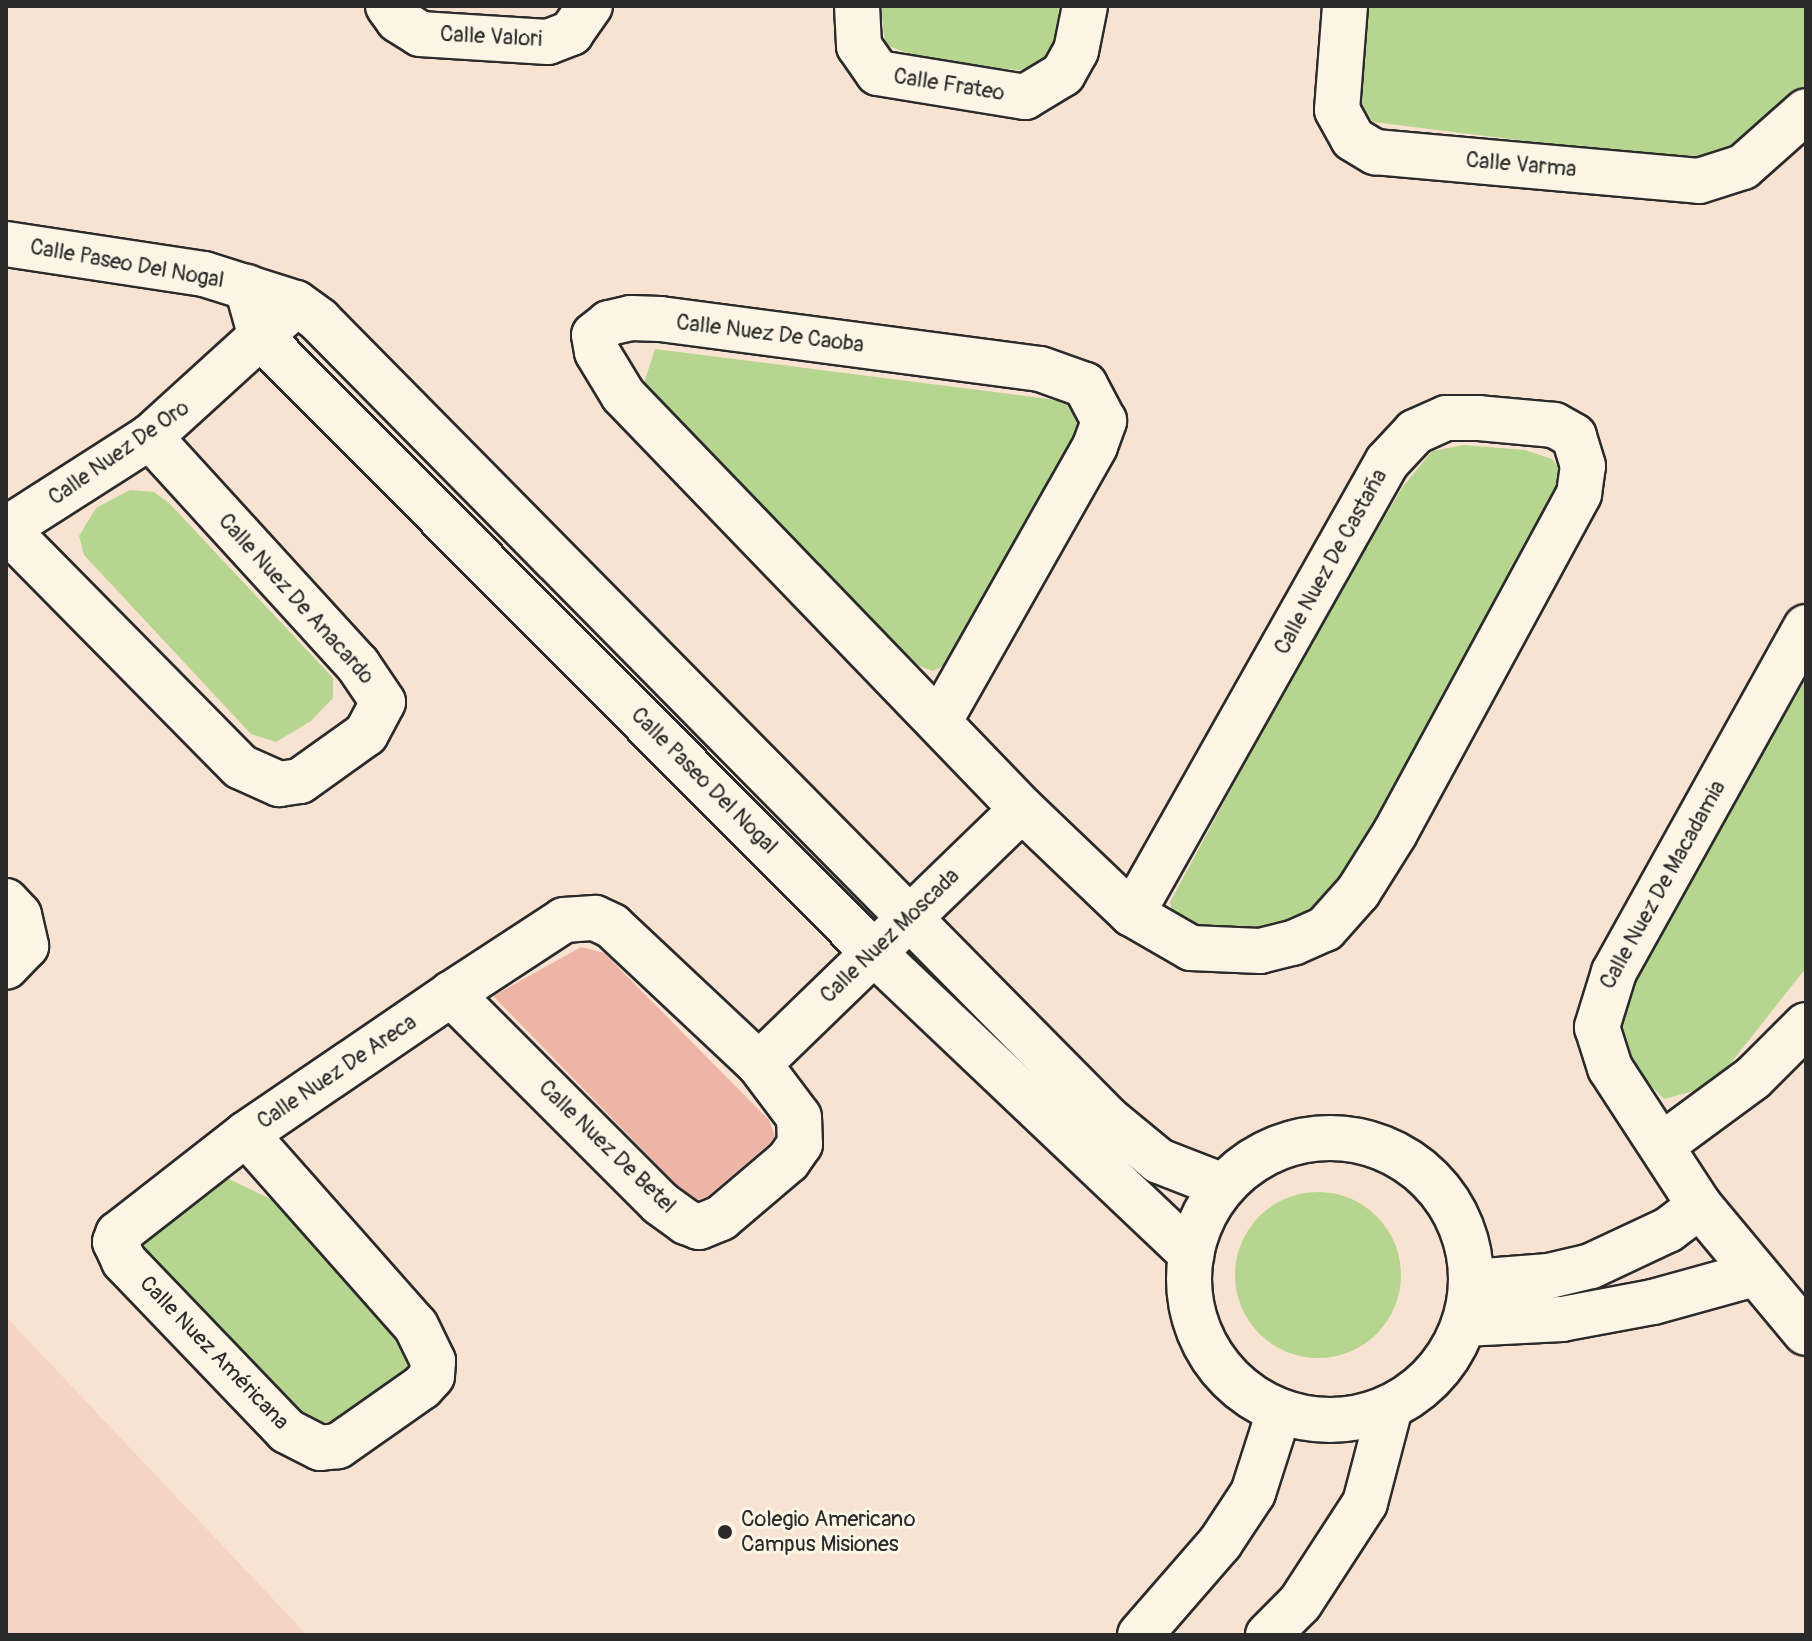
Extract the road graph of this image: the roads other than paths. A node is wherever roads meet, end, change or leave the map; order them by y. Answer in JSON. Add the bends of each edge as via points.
{"nodes":[{"id":1,"x":388,"y":6,"type":"edge"},
{"id":2,"x":590,"y":6,"type":"edge"},
{"id":3,"x":857,"y":6,"type":"edge"},
{"id":4,"x":1085,"y":6,"type":"edge"},
{"id":5,"x":1345,"y":6,"type":"edge"},
{"id":6,"x":1806,"y":111,"type":"edge"},
{"id":7,"x":6,"y":244,"type":"edge"},
{"id":8,"x":247,"y":287,"type":"junction"},
{"id":9,"x":296,"y":303,"type":"junction"},
{"id":10,"x":261,"y":337,"type":"junction"},
{"id":11,"x":150,"y":437,"type":"junction"},
{"id":12,"x":6,"y":529,"type":"edge"},
{"id":13,"x":1806,"y":627,"type":"edge"},
{"id":14,"x":939,"y":722,"type":"junction"},
{"id":15,"x":1022,"y":809,"type":"junction"},
{"id":16,"x":6,"y":901,"type":"edge"},
{"id":17,"x":1132,"y":914,"type":"junction"},
{"id":18,"x":912,"y":915,"type":"junction"},
{"id":19,"x":564,"y":920,"type":"joint"},
{"id":20,"x":1325,"y":929,"type":"joint"},
{"id":21,"x":873,"y":952,"type":"junction"},
{"id":22,"x":6,"y":967,"type":"edge"},
{"id":23,"x":451,"y":994,"type":"junction"},
{"id":24,"x":1806,"y":1025,"type":"edge"},
{"id":25,"x":759,"y":1064,"type":"junction"},
{"id":26,"x":246,"y":1134,"type":"junction"},
{"id":27,"x":1662,"y":1145,"type":"junction"},
{"id":28,"x":1223,"y":1186,"type":"junction"},
{"id":29,"x":1700,"y":1206,"type":"junction"},
{"id":30,"x":118,"y":1234,"type":"joint"},
{"id":31,"x":1191,"y":1254,"type":"junction"},
{"id":32,"x":1754,"y":1274,"type":"junction"},
{"id":33,"x":1472,"y":1282,"type":"junction"},
{"id":34,"x":1464,"y":1324,"type":"junction"},
{"id":35,"x":1806,"y":1333,"type":"edge"},
{"id":36,"x":1390,"y":1408,"type":"junction"},
{"id":37,"x":1279,"y":1412,"type":"junction"},
{"id":38,"x":1140,"y":1635,"type":"edge"},
{"id":39,"x":1268,"y":1635,"type":"edge"}],
"edges":[{"from":1,"to":2,"type":"street","name":"Calle Valori","via":[[420,34],[548,42],[571,33]]},
{"from":3,"to":4,"type":"street","name":"Calle Frateo","via":[[859,46],[878,73],[1025,97],[1063,74],[1076,51]]},
{"from":5,"to":6,"type":"street","name":"Calle Varma","via":[[1337,110],[1353,139],[1375,152],[1699,181],[1743,167]]},
{"from":7,"to":8,"type":"street","name":"Calle Paseo Del Nogal","via":[[190,271]]},
{"from":8,"to":9,"type":"street","name":"Calle Paseo Del Nogal"},
{"from":8,"to":10,"type":"street","name":"Calle Paseo Del Nogal"},
{"from":9,"to":10,"type":"street","name":"Calle Nuez De Oro"},
{"from":9,"to":18,"type":"street","name":"Calle Paseo Del Nogal","via":[[341,339]]},
{"from":10,"to":11,"type":"street","name":"Calle Nuez De Oro"},
{"from":10,"to":21,"type":"street","name":"Calle Paseo Del Nogal"},
{"from":11,"to":12,"type":"street","name":"Calle Nuez De Oro"},
{"from":11,"to":12,"type":"street","name":"Calle Nuez De Anacardo","via":[[358,665],[383,702],[366,734],[300,781],[279,784],[241,767]]},
{"from":13,"to":27,"type":"street","name":"Calle Nuez De Macadamia","via":[[1601,1000],[1600,1050]]},
{"from":14,"to":14,"type":"street","name":"Calle Nuez De Caoba","via":[[1095,446],[1104,421],[1085,385],[1040,369],[660,319],[620,320],[594,335],[597,352],[623,395]]},
{"from":14,"to":15,"type":"street","name":"Calle Nuez De Caoba"},
{"from":15,"to":17,"type":"street","name":"Calle Nuez De Caoba"},
{"from":15,"to":18,"type":"street","name":"Calle Nuez Moscada"},
{"from":16,"to":22,"type":"street","via":[[19,915],[26,946]]},
{"from":17,"to":20,"type":"street","name":"Calle Nuez De Caoba","via":[[1191,948],[1260,951]]},
{"from":17,"to":20,"type":"street","name":"Calle Nuez De Castaña","via":[[1387,462],[1415,432],[1446,418],[1554,425],[1574,436],[1583,466],[1579,494],[1395,833],[1358,892]]},
{"from":18,"to":21,"type":"street","name":"Calle Nuez Moscada"},
{"from":18,"to":28,"type":"street","name":"Calle Paseo Del Nogal","via":[[1126,1136],[1180,1172]]},
{"from":19,"to":23,"type":"street","name":"Calle Nuez De Areca"},
{"from":19,"to":25,"type":"street","name":"Calle Nuez De Betel","via":[[582,916],[612,926]]},
{"from":21,"to":25,"type":"street","name":"Calle Nuez Moscada"},
{"from":21,"to":31,"type":"street","name":"Calle Paseo Del Nogal"},
{"from":23,"to":25,"type":"street","name":"Calle Nuez De Betel","via":[[660,1203],[699,1227],[721,1218],[788,1161],[800,1144],[799,1117]]},
{"from":23,"to":26,"type":"street","name":"Calle Nuez De Areca"},
{"from":24,"to":27,"type":"street","via":[[1753,1078]]},
{"from":26,"to":30,"type":"street","name":"Calle Nuez De Areca"},
{"from":26,"to":30,"type":"street","name":"Calle Nuez Américana","via":[[416,1326],[433,1361],[432,1376],[422,1387],[338,1446],[304,1443],[124,1261],[115,1242]]},
{"from":27,"to":29,"type":"street","name":"Calle Nuez De Macadamia"},
{"from":28,"to":31,"type":"street","via":[[1197,1230]]},
{"from":28,"to":33,"type":"street","via":[[1256,1158],[1297,1141],[1339,1138],[1382,1147],[1419,1168],[1449,1200],[1467,1239]]},
{"from":29,"to":32,"type":"street","name":"Calle Nuez De Macadamia"},
{"from":29,"to":33,"type":"street","via":[[1643,1244],[1591,1266],[1549,1276]]},
{"from":31,"to":37,"type":"street","via":[[1191,1308],[1211,1357],[1248,1395]]},
{"from":32,"to":34,"type":"street","via":[[1653,1302],[1562,1319]]},
{"from":32,"to":35,"type":"street","name":"Calle Nuez De Macadamia"},
{"from":33,"to":34,"type":"street"},
{"from":34,"to":36,"type":"street","via":[[1447,1359],[1422,1387]]},
{"from":36,"to":37,"type":"street","via":[[1343,1420]]},
{"from":36,"to":39,"type":"street","via":[[1365,1503],[1300,1603]]},
{"from":37,"to":38,"type":"street","via":[[1253,1493],[1220,1543]]}]}
